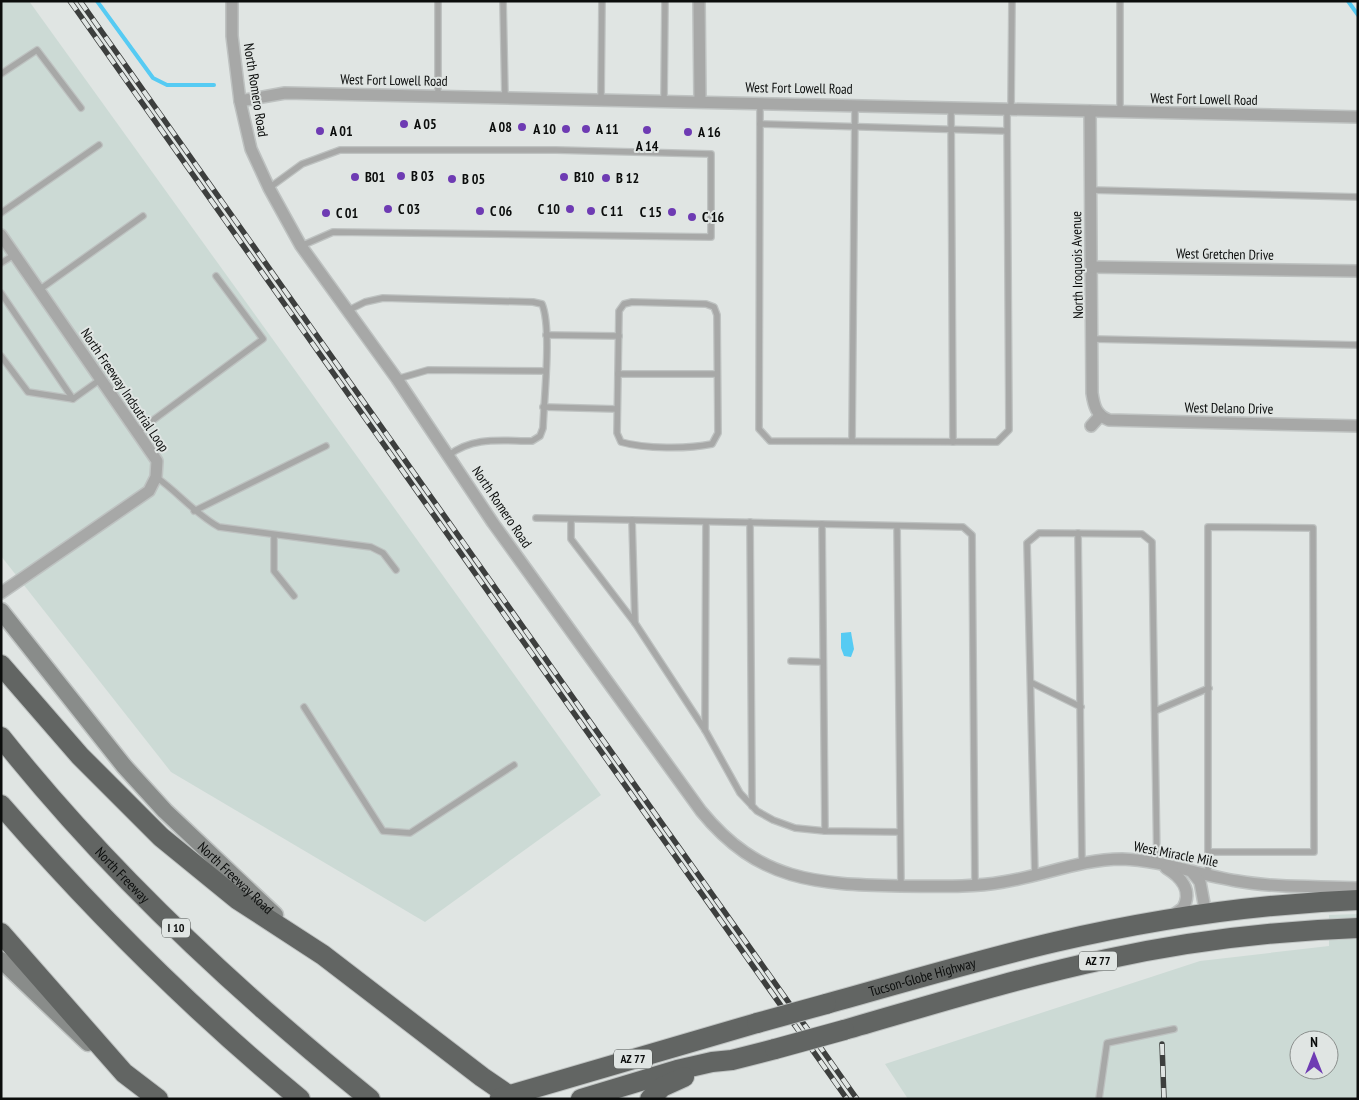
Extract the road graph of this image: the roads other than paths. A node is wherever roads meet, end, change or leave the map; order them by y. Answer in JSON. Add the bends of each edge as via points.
{"nodes":[{"id":1,"x":232,"y":1,"type":"edge"},
{"id":2,"x":438,"y":1,"type":"edge"},
{"id":3,"x":503,"y":1,"type":"edge"},
{"id":4,"x":602,"y":1,"type":"edge"},
{"id":5,"x":665,"y":1,"type":"edge"},
{"id":6,"x":699,"y":1,"type":"edge"},
{"id":7,"x":1012,"y":1,"type":"edge"},
{"id":8,"x":1120,"y":1,"type":"edge"},
{"id":9,"x":1,"y":74,"type":"edge"},
{"id":10,"x":438,"y":96,"type":"junction"},
{"id":11,"x":505,"y":97,"type":"junction"},
{"id":12,"x":601,"y":99,"type":"junction"},
{"id":13,"x":664,"y":100,"type":"junction"},
{"id":14,"x":240,"y":101,"type":"junction"},
{"id":15,"x":700,"y":101,"type":"junction"},
{"id":16,"x":760,"y":102,"type":"junction"},
{"id":17,"x":855,"y":105,"type":"junction"},
{"id":18,"x":951,"y":107,"type":"junction"},
{"id":19,"x":81,"y":108,"type":"dead end"},
{"id":20,"x":1009,"y":109,"type":"junction"},
{"id":21,"x":1090,"y":111,"type":"junction"},
{"id":22,"x":1120,"y":112,"type":"junction"},
{"id":23,"x":1358,"y":117,"type":"edge"},
{"id":24,"x":760,"y":124,"type":"junction"},
{"id":25,"x":855,"y":126,"type":"junction"},
{"id":26,"x":952,"y":129,"type":"junction"},
{"id":27,"x":1006,"y":131,"type":"junction"},
{"id":28,"x":99,"y":145,"type":"dead end"},
{"id":29,"x":269,"y":188,"type":"junction"},
{"id":30,"x":1091,"y":190,"type":"junction"},
{"id":31,"x":1358,"y":197,"type":"edge"},
{"id":32,"x":1,"y":213,"type":"edge"},
{"id":33,"x":143,"y":216,"type":"dead end"},
{"id":34,"x":1,"y":235,"type":"edge"},
{"id":35,"x":301,"y":246,"type":"junction"},
{"id":36,"x":14,"y":254,"type":"junction"},
{"id":37,"x":1,"y":263,"type":"edge"},
{"id":38,"x":1092,"y":267,"type":"junction"},
{"id":39,"x":1358,"y":271,"type":"edge"},
{"id":40,"x":216,"y":276,"type":"dead end"},
{"id":41,"x":39,"y":290,"type":"junction"},
{"id":42,"x":1,"y":294,"type":"edge"},
{"id":43,"x":348,"y":311,"type":"junction"},
{"id":44,"x":546,"y":335,"type":"junction"},
{"id":45,"x":619,"y":336,"type":"junction"},
{"id":46,"x":1093,"y":339,"type":"junction"},
{"id":47,"x":1358,"y":345,"type":"edge"},
{"id":48,"x":1,"y":356,"type":"edge"},
{"id":49,"x":545,"y":370,"type":"junction"},
{"id":50,"x":618,"y":374,"type":"junction"},
{"id":51,"x":717,"y":374,"type":"junction"},
{"id":52,"x":101,"y":379,"type":"junction"},
{"id":53,"x":397,"y":379,"type":"junction"},
{"id":54,"x":73,"y":399,"type":"junction"},
{"id":55,"x":544,"y":407,"type":"junction"},
{"id":56,"x":617,"y":409,"type":"junction"},
{"id":57,"x":1100,"y":416,"type":"junction"},
{"id":58,"x":1091,"y":426,"type":"dead end"},
{"id":59,"x":1358,"y":426,"type":"edge"},
{"id":60,"x":137,"y":432,"type":"junction"},
{"id":61,"x":852,"y":440,"type":"junction"},
{"id":62,"x":953,"y":442,"type":"junction"},
{"id":63,"x":326,"y":446,"type":"dead end"},
{"id":64,"x":448,"y":455,"type":"junction"},
{"id":65,"x":156,"y":477,"type":"junction"},
{"id":66,"x":194,"y":510,"type":"junction"},
{"id":67,"x":536,"y":518,"type":"dead end"},
{"id":68,"x":571,"y":518,"type":"junction"},
{"id":69,"x":632,"y":520,"type":"junction"},
{"id":70,"x":706,"y":522,"type":"junction"},
{"id":71,"x":750,"y":522,"type":"junction"},
{"id":72,"x":822,"y":524,"type":"junction"},
{"id":73,"x":897,"y":526,"type":"junction"},
{"id":74,"x":1078,"y":533,"type":"junction"},
{"id":75,"x":274,"y":536,"type":"junction"},
{"id":76,"x":396,"y":570,"type":"dead end"},
{"id":77,"x":1,"y":593,"type":"edge"},
{"id":78,"x":294,"y":596,"type":"dead end"},
{"id":79,"x":1,"y":611,"type":"edge"},
{"id":80,"x":635,"y":623,"type":"junction"},
{"id":81,"x":792,"y":661,"type":"dead end"},
{"id":82,"x":823,"y":662,"type":"junction"},
{"id":83,"x":1,"y":665,"type":"edge"},
{"id":84,"x":1032,"y":683,"type":"junction"},
{"id":85,"x":1209,"y":688,"type":"junction"},
{"id":86,"x":1081,"y":706,"type":"junction"},
{"id":87,"x":304,"y":707,"type":"dead end"},
{"id":88,"x":1155,"y":711,"type":"junction"},
{"id":89,"x":706,"y":730,"type":"junction"},
{"id":90,"x":1,"y":737,"type":"edge"},
{"id":91,"x":514,"y":765,"type":"dead end"},
{"id":92,"x":1,"y":805,"type":"edge"},
{"id":93,"x":752,"y":806,"type":"junction"},
{"id":94,"x":825,"y":832,"type":"junction"},
{"id":95,"x":899,"y":832,"type":"junction"},
{"id":96,"x":1210,"y":852,"type":"junction"},
{"id":97,"x":1082,"y":864,"type":"junction"},
{"id":98,"x":1157,"y":864,"type":"junction"},
{"id":99,"x":1192,"y":872,"type":"junction"},
{"id":100,"x":1208,"y":875,"type":"junction"},
{"id":101,"x":1035,"y":876,"type":"junction"},
{"id":102,"x":901,"y":886,"type":"junction"},
{"id":103,"x":975,"y":886,"type":"junction"},
{"id":104,"x":1358,"y":888,"type":"edge"},
{"id":105,"x":1358,"y":900,"type":"edge"},
{"id":106,"x":1300,"y":903,"type":"junction"},
{"id":107,"x":1206,"y":914,"type":"junction"},
{"id":108,"x":1146,"y":924,"type":"junction"},
{"id":109,"x":1358,"y":928,"type":"edge"},
{"id":110,"x":1302,"y":931,"type":"junction"},
{"id":111,"x":1,"y":932,"type":"edge"},
{"id":112,"x":1249,"y":937,"type":"junction"},
{"id":113,"x":324,"y":955,"type":"junction"},
{"id":114,"x":1,"y":960,"type":"edge"},
{"id":115,"x":1174,"y":1029,"type":"dead end"},
{"id":116,"x":732,"y":1060,"type":"junction"},
{"id":117,"x":124,"y":1073,"type":"junction"},
{"id":118,"x":506,"y":1098,"type":"edge"},
{"id":119,"x":158,"y":1099,"type":"edge"},
{"id":120,"x":300,"y":1099,"type":"edge"},
{"id":121,"x":370,"y":1099,"type":"edge"},
{"id":122,"x":581,"y":1099,"type":"edge"},
{"id":123,"x":650,"y":1099,"type":"edge"},
{"id":124,"x":1099,"y":1099,"type":"edge"}],
"edges":[{"from":1,"to":14,"type":"street","name":"North Romero Road","via":[[232,36]]},
{"from":2,"to":10,"type":"lane"},
{"from":3,"to":11,"type":"lane"},
{"from":4,"to":12,"type":"lane"},
{"from":5,"to":13,"type":"lane"},
{"from":6,"to":15,"type":"street"},
{"from":7,"to":20,"type":"lane"},
{"from":8,"to":22,"type":"lane"},
{"from":9,"to":19,"type":"lane","via":[[37,50]]},
{"from":10,"to":11,"type":"street","name":"West Fort Lowell Road"},
{"from":10,"to":14,"type":"street","name":"West Fort Lowell Road","via":[[285,93]]},
{"from":11,"to":12,"type":"street","name":"West Fort Lowell Road"},
{"from":12,"to":13,"type":"street","name":"West Fort Lowell Road"},
{"from":13,"to":15,"type":"street","name":"West Fort Lowell Road"},
{"from":14,"to":29,"type":"street","name":"North Romero Road","via":[[251,149]]},
{"from":15,"to":16,"type":"street","name":"West Fort Lowell Road"},
{"from":16,"to":17,"type":"street","name":"West Fort Lowell Road"},
{"from":16,"to":24,"type":"lane"},
{"from":17,"to":18,"type":"street","name":"West Fort Lowell Road"},
{"from":17,"to":25,"type":"lane"},
{"from":18,"to":20,"type":"street","name":"West Fort Lowell Road"},
{"from":18,"to":26,"type":"lane"},
{"from":20,"to":21,"type":"street","name":"West Fort Lowell Road"},
{"from":20,"to":27,"type":"lane"},
{"from":21,"to":22,"type":"street","name":"West Fort Lowell Road"},
{"from":21,"to":30,"type":"street","name":"North Iroquois Avenue"},
{"from":22,"to":23,"type":"street","name":"West Fort Lowell Road"},
{"from":24,"to":25,"type":"lane"},
{"from":24,"to":61,"type":"lane","via":[[759,429],[770,440]]},
{"from":25,"to":26,"type":"lane"},
{"from":25,"to":61,"type":"lane"},
{"from":26,"to":27,"type":"lane"},
{"from":26,"to":62,"type":"lane"},
{"from":27,"to":62,"type":"lane","via":[[1009,430],[997,442]]},
{"from":28,"to":32,"type":"lane"},
{"from":29,"to":35,"type":"street","name":"North Romero Road"},
{"from":29,"to":35,"type":"lane","via":[[302,164],[340,150],[711,154],[711,237],[333,232]]},
{"from":30,"to":31,"type":"lane"},
{"from":30,"to":38,"type":"street","name":"North Iroquois Avenue"},
{"from":33,"to":41,"type":"lane"},
{"from":34,"to":36,"type":"street","name":"North Freeway Indsutrial Loop"},
{"from":35,"to":43,"type":"street","name":"North Romero Road"},
{"from":36,"to":37,"type":"lane"},
{"from":36,"to":41,"type":"street","name":"North Freeway Indsutrial Loop"},
{"from":38,"to":39,"type":"street","name":"West Gretchen Drive"},
{"from":38,"to":46,"type":"street","name":"North Iroquois Avenue"},
{"from":40,"to":60,"type":"lane","via":[[263,339]]},
{"from":41,"to":52,"type":"street","name":"North Freeway Indsutrial Loop"},
{"from":42,"to":54,"type":"lane"},
{"from":43,"to":44,"type":"lane","via":[[365,302],[383,298],[533,302],[542,304],[547,314]]},
{"from":43,"to":53,"type":"street","name":"North Romero Road"},
{"from":44,"to":45,"type":"lane"},
{"from":44,"to":49,"type":"lane"},
{"from":45,"to":50,"type":"lane"},
{"from":45,"to":51,"type":"lane","via":[[620,311],[624,304],[714,306],[717,315]]},
{"from":46,"to":47,"type":"lane"},
{"from":46,"to":57,"type":"street","name":"North Iroquois Avenue","via":[[1093,399]]},
{"from":48,"to":54,"type":"lane","via":[[28,392]]},
{"from":49,"to":53,"type":"lane","via":[[428,370]]},
{"from":49,"to":55,"type":"lane"},
{"from":50,"to":51,"type":"lane"},
{"from":50,"to":56,"type":"lane"},
{"from":51,"to":56,"type":"lane","via":[[718,433],[712,444],[633,446],[621,442],[617,433]]},
{"from":52,"to":54,"type":"lane"},
{"from":52,"to":60,"type":"street","name":"North Freeway Indsutrial Loop"},
{"from":53,"to":64,"type":"street","name":"North Romero Road"},
{"from":55,"to":56,"type":"lane"},
{"from":55,"to":64,"type":"lane","via":[[540,436],[532,440],[473,442]]},
{"from":57,"to":58,"type":"street"},
{"from":57,"to":59,"type":"street","name":"West Delano Drive","via":[[1109,420]]},
{"from":60,"to":65,"type":"street","name":"North Freeway Indsutrial Loop","via":[[157,460]]},
{"from":61,"to":62,"type":"lane"},
{"from":63,"to":66,"type":"lane"},
{"from":64,"to":102,"type":"street","name":"North Romero Road","via":[[499,532],[720,833],[765,865],[798,878],[837,884]]},
{"from":65,"to":66,"type":"lane"},
{"from":65,"to":77,"type":"street","via":[[148,491]]},
{"from":66,"to":75,"type":"lane","via":[[219,527]]},
{"from":67,"to":68,"type":"lane"},
{"from":68,"to":69,"type":"lane"},
{"from":68,"to":80,"type":"lane","via":[[571,539]]},
{"from":69,"to":70,"type":"lane"},
{"from":69,"to":80,"type":"lane"},
{"from":70,"to":71,"type":"lane"},
{"from":70,"to":89,"type":"lane"},
{"from":71,"to":72,"type":"lane"},
{"from":71,"to":93,"type":"lane"},
{"from":72,"to":73,"type":"lane"},
{"from":72,"to":82,"type":"lane"},
{"from":73,"to":95,"type":"lane"},
{"from":73,"to":103,"type":"lane","via":[[963,527],[972,535]]},
{"from":74,"to":84,"type":"lane","via":[[1039,532],[1027,543]]},
{"from":74,"to":86,"type":"lane"},
{"from":74,"to":88,"type":"lane","via":[[1142,534],[1152,542]]},
{"from":75,"to":76,"type":"lane","via":[[371,547],[383,553]]},
{"from":75,"to":78,"type":"lane","via":[[274,571]]},
{"from":79,"to":113,"type":"main road","name":"North Freeway Road","via":[[124,766],[165,812],[265,907]]},
{"from":80,"to":89,"type":"lane"},
{"from":81,"to":82,"type":"lane"},
{"from":82,"to":94,"type":"lane"},
{"from":83,"to":113,"type":"highway","via":[[80,756],[161,837],[238,899]]},
{"from":84,"to":86,"type":"lane"},
{"from":84,"to":101,"type":"lane"},
{"from":85,"to":88,"type":"lane"},
{"from":85,"to":96,"type":"lane"},
{"from":85,"to":96,"type":"lane","via":[[1208,527],[1314,528],[1314,852]]},
{"from":86,"to":97,"type":"lane"},
{"from":87,"to":91,"type":"lane","via":[[383,831],[410,833]]},
{"from":88,"to":98,"type":"lane"},
{"from":89,"to":93,"type":"lane","via":[[740,793]]},
{"from":90,"to":121,"type":"highway","name":"North Freeway","number":"I 10","via":[[81,831],[207,959],[273,1020]]},
{"from":92,"to":120,"type":"highway","via":[[133,949]]},
{"from":93,"to":94,"type":"lane","via":[[788,826]]},
{"from":94,"to":95,"type":"lane"},
{"from":95,"to":102,"type":"lane"},
{"from":96,"to":100,"type":"lane"},
{"from":97,"to":98,"type":"street","name":"West Miracle Mile","via":[[1122,860]]},
{"from":97,"to":101,"type":"street","name":"West Miracle Mile"},
{"from":98,"to":99,"type":"street","name":"West Miracle Mile"},
{"from":98,"to":108,"type":"street","via":[[1183,882],[1186,899],[1176,914]]},
{"from":99,"to":100,"type":"street","name":"West Miracle Mile"},
{"from":99,"to":107,"type":"street","via":[[1200,882]]},
{"from":100,"to":104,"type":"street","name":"West Miracle Mile","via":[[1264,884]]},
{"from":101,"to":103,"type":"street","name":"West Miracle Mile"},
{"from":102,"to":103,"type":"street","name":"West Miracle Mile"},
{"from":105,"to":106,"type":"highway","name":"Tucson-Globe Highway","number":"AZ 77"},
{"from":106,"to":107,"type":"highway","name":"Tucson-Globe Highway","number":"AZ 77"},
{"from":106,"to":110,"type":"highway"},
{"from":107,"to":108,"type":"highway","name":"Tucson-Globe Highway","number":"AZ 77"},
{"from":107,"to":112,"type":"highway","via":[[1216,931]]},
{"from":108,"to":118,"type":"highway","name":"Tucson-Globe Highway","number":"AZ 77","bridge":true,"via":[[1036,947],[826,1004]]},
{"from":109,"to":110,"type":"highway","name":"Tucson-Globe Highway","number":"AZ 77"},
{"from":110,"to":112,"type":"highway","name":"Tucson-Globe Highway","number":"AZ 77"},
{"from":111,"to":117,"type":"highway"},
{"from":112,"to":116,"type":"highway","name":"Tucson-Globe Highway","number":"AZ 77","bridge":true,"via":[[1140,952],[1070,968]]},
{"from":113,"to":118,"type":"highway","name":"North Freeway Road"},
{"from":114,"to":117,"type":"main road","via":[[66,1024]]},
{"from":115,"to":124,"type":"lane","via":[[1107,1043]]},
{"from":116,"to":122,"type":"highway","name":"Tucson-Globe Highway","number":"AZ 77","via":[[677,1070]]},
{"from":116,"to":123,"type":"highway","via":[[670,1082]]},
{"from":117,"to":119,"type":"highway"}]}
